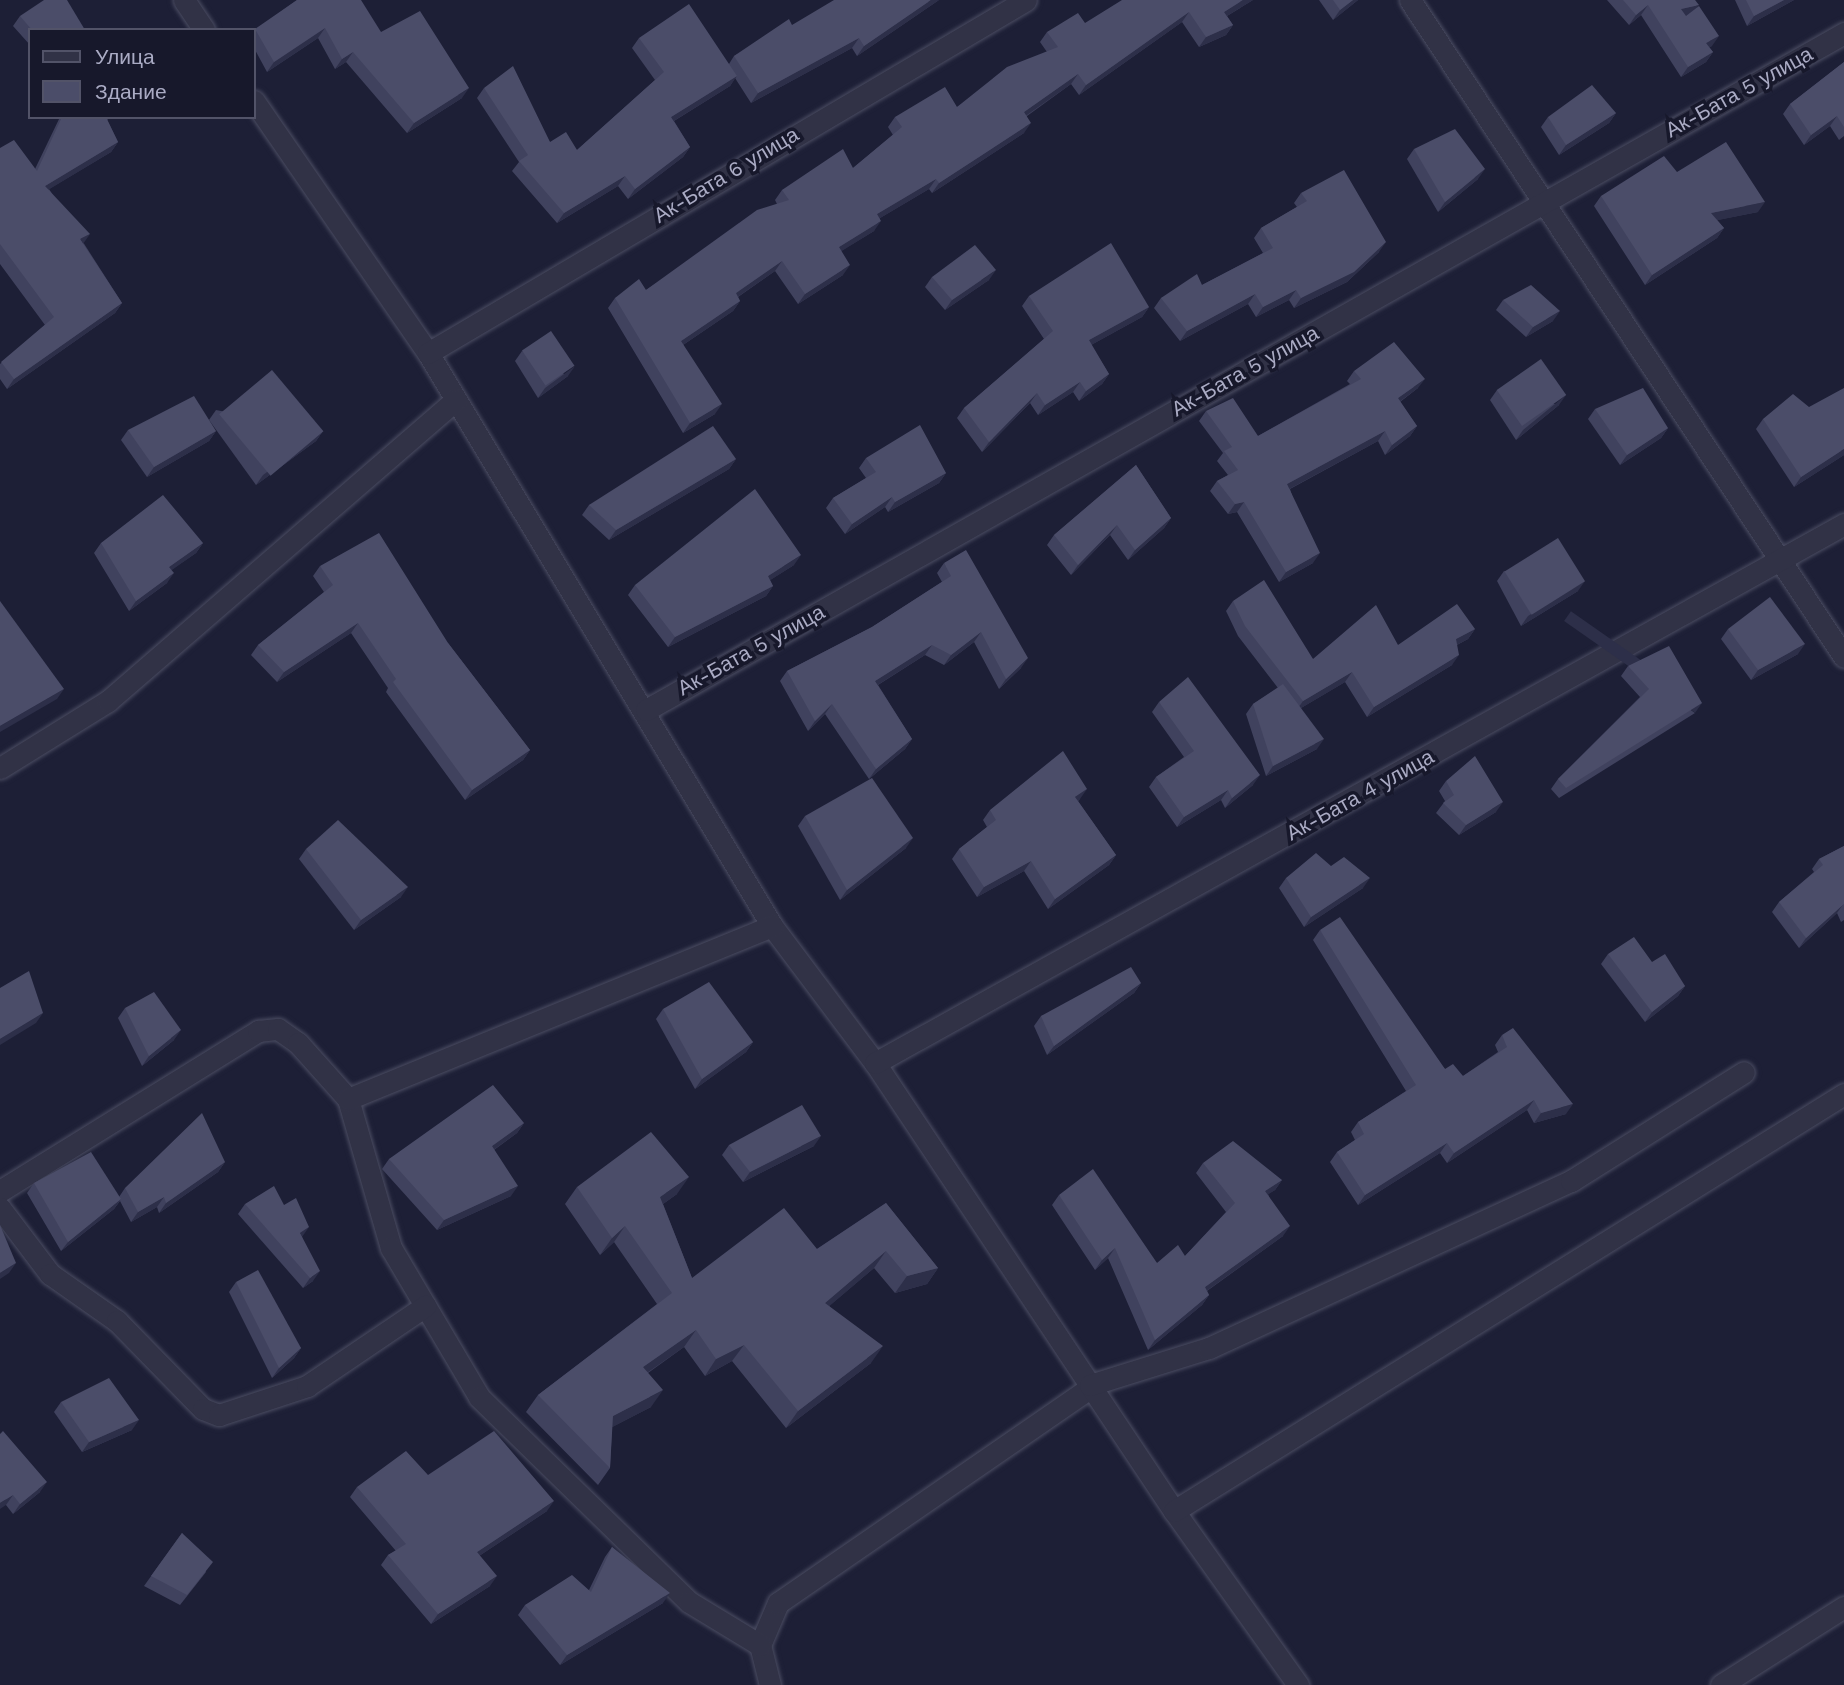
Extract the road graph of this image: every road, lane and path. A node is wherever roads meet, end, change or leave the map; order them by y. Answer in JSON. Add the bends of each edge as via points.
{"nodes":[{"id":1,"x":1026,"y":0,"type":"edge"},
{"id":2,"x":1410,"y":0,"type":"edge"},
{"id":3,"x":194,"y":3,"type":"edge"},
{"id":4,"x":203,"y":28,"type":"edge"},
{"id":5,"x":1844,"y":33,"type":"edge"},
{"id":6,"x":256,"y":104,"type":"edge"},
{"id":7,"x":1541,"y":204,"type":"junction"},
{"id":8,"x":428,"y":353,"type":"junction"},
{"id":9,"x":456,"y":400,"type":"junction"},
{"id":10,"x":1844,"y":524,"type":"edge"},
{"id":11,"x":1779,"y":563,"type":"junction"},
{"id":12,"x":1844,"y":657,"type":"edge"},
{"id":13,"x":646,"y":710,"type":"junction"},
{"id":14,"x":0,"y":768,"type":"edge"},
{"id":15,"x":772,"y":926,"type":"junction"},
{"id":16,"x":874,"y":1063,"type":"junction"},
{"id":17,"x":1744,"y":1072,"type":"dead end"},
{"id":18,"x":1844,"y":1094,"type":"edge"},
{"id":19,"x":348,"y":1099,"type":"junction"},
{"id":20,"x":0,"y":1191,"type":"edge"},
{"id":21,"x":0,"y":1208,"type":"edge"},
{"id":22,"x":425,"y":1306,"type":"junction"},
{"id":23,"x":1091,"y":1386,"type":"junction"},
{"id":24,"x":1174,"y":1511,"type":"junction"},
{"id":25,"x":1844,"y":1607,"type":"edge"},
{"id":26,"x":760,"y":1645,"type":"junction"},
{"id":27,"x":770,"y":1685,"type":"edge"},
{"id":28,"x":1298,"y":1685,"type":"edge"},
{"id":29,"x":1721,"y":1685,"type":"edge"}],
"edges":[{"from":1,"to":8,"type":"street","name":"Ак-Бата 6 улица"},
{"from":2,"to":7,"type":"street"},
{"from":3,"to":4,"type":"street"},
{"from":5,"to":7,"type":"street","name":"Ак-Бата 5 улица"},
{"from":6,"to":8,"type":"street"},
{"from":7,"to":11,"type":"street"},
{"from":7,"to":13,"type":"street","name":"Ак-Бата 5 улица"},
{"from":8,"to":9,"type":"street"},
{"from":9,"to":13,"type":"street"},
{"from":9,"to":14,"type":"street","via":[[108,701]]},
{"from":10,"to":11,"type":"street","name":"Ак-Бата 4 улица"},
{"from":11,"to":12,"type":"street"},
{"from":11,"to":16,"type":"street","name":"Ак-Бата 4 улица"},
{"from":13,"to":15,"type":"street"},
{"from":15,"to":16,"type":"street"},
{"from":15,"to":19,"type":"street"},
{"from":16,"to":23,"type":"street"},
{"from":17,"to":23,"type":"street","via":[[1570,1181],[1209,1348]]},
{"from":18,"to":24,"type":"street"},
{"from":19,"to":20,"type":"street","via":[[298,1042],[278,1029],[258,1031]]},
{"from":19,"to":22,"type":"street","via":[[391,1248]]},
{"from":21,"to":22,"type":"street","via":[[50,1274],[117,1321],[203,1409],[219,1415],[307,1385]]},
{"from":22,"to":26,"type":"street","via":[[479,1397],[688,1602]]},
{"from":23,"to":24,"type":"street"},
{"from":23,"to":26,"type":"street","via":[[778,1603]]},
{"from":24,"to":28,"type":"street"},
{"from":25,"to":29,"type":"street"},
{"from":26,"to":27,"type":"street"}]}
